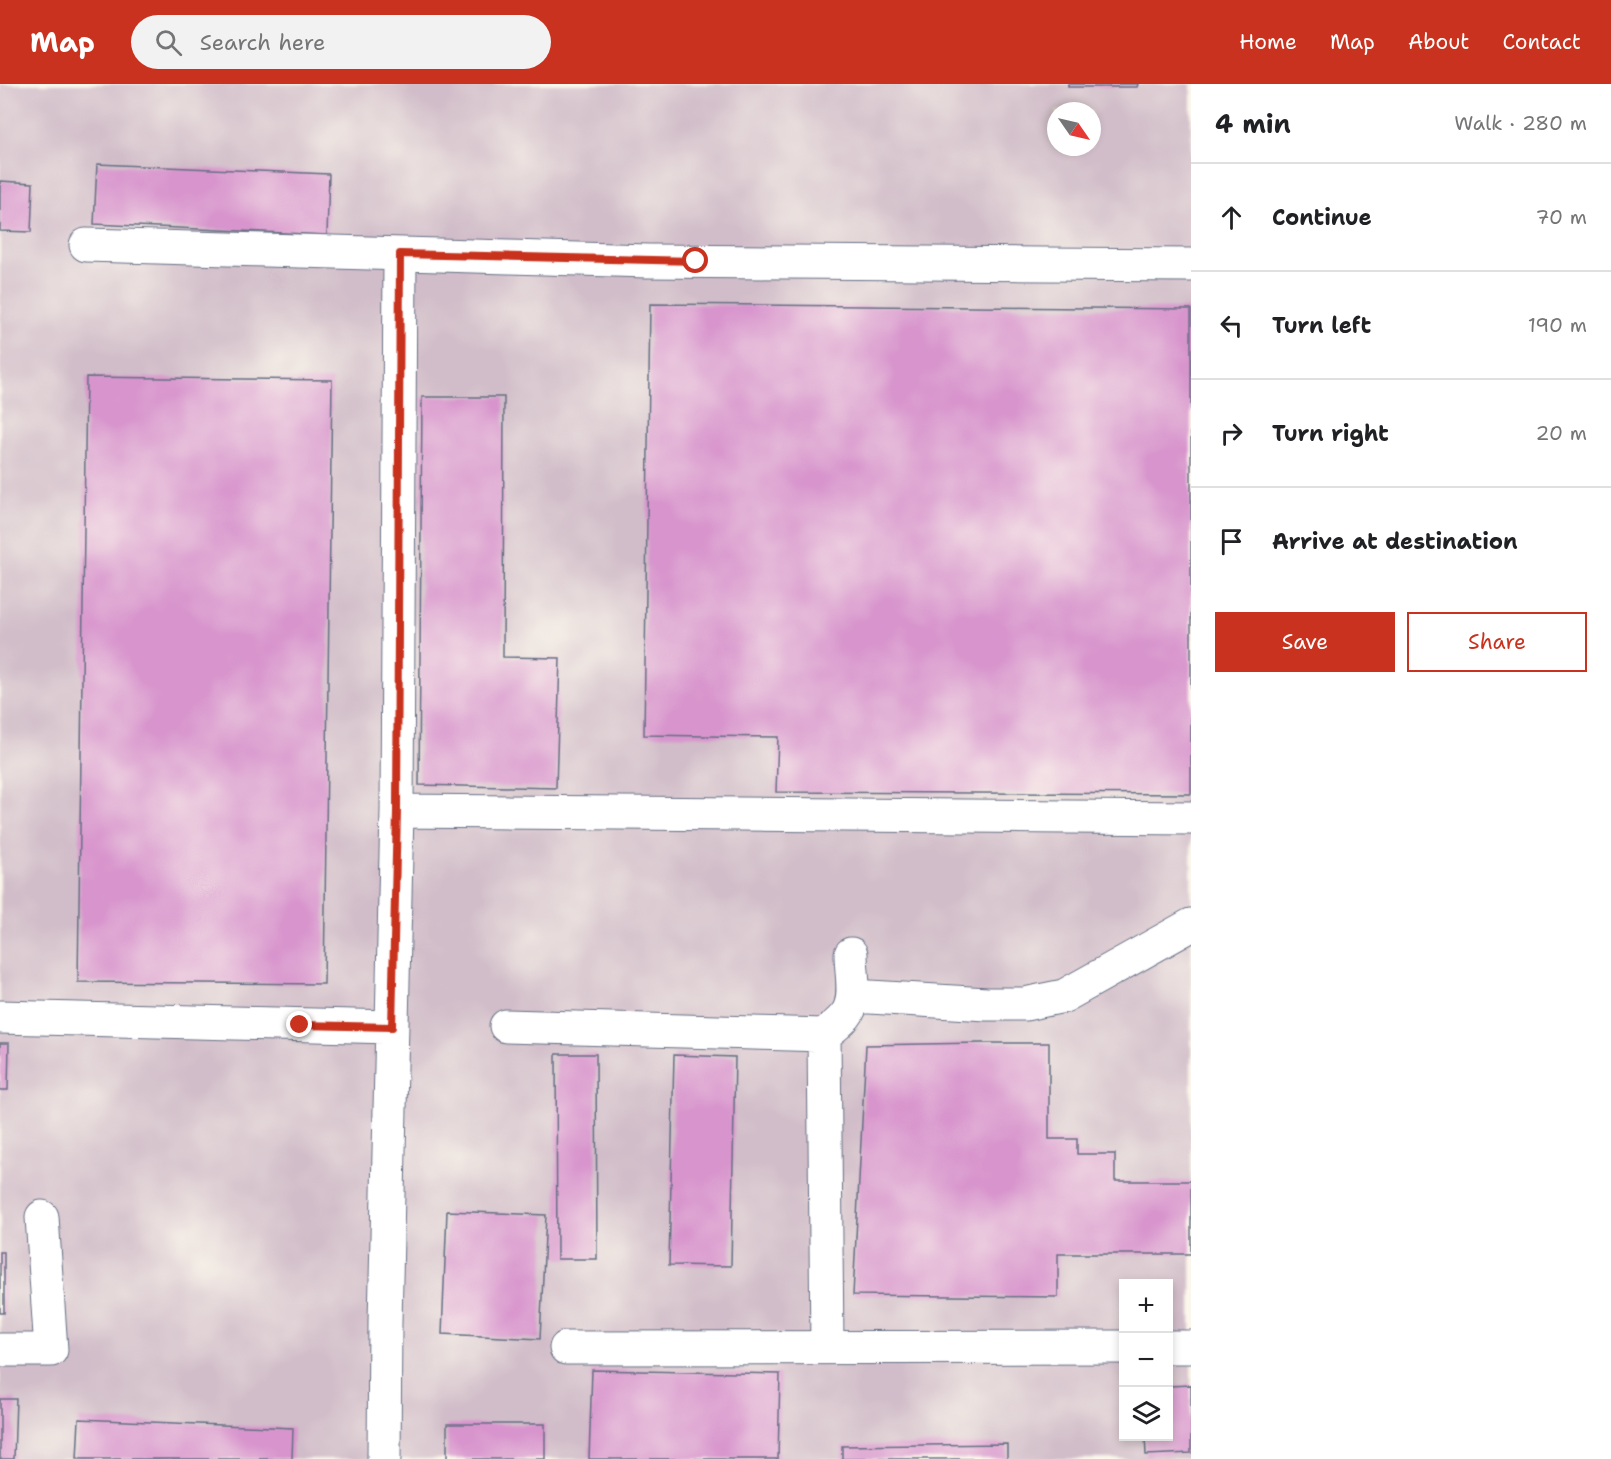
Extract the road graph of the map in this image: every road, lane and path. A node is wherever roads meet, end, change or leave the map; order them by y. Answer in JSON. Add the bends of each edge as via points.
{"nodes":[{"id":1,"x":86,"y":245,"type":"dead end"},
{"id":2,"x":400,"y":254,"type":"junction"},
{"id":3,"x":1191,"y":265,"type":"edge"},
{"id":4,"x":397,"y":811,"type":"junction"},
{"id":5,"x":1191,"y":818,"type":"edge"},
{"id":6,"x":1191,"y":925,"type":"edge"},
{"id":7,"x":850,"y":954,"type":"dead end"},
{"id":8,"x":853,"y":996,"type":"junction"},
{"id":9,"x":0,"y":1017,"type":"edge"},
{"id":10,"x":506,"y":1026,"type":"dead end"},
{"id":11,"x":392,"y":1027,"type":"junction"},
{"id":12,"x":824,"y":1035,"type":"junction"},
{"id":13,"x":42,"y":1217,"type":"dead end"},
{"id":14,"x":826,"y":1347,"type":"junction"},
{"id":15,"x":1119,"y":1347,"type":"edge"},
{"id":16,"x":1173,"y":1347,"type":"edge"},
{"id":17,"x":1191,"y":1347,"type":"edge"},
{"id":18,"x":566,"y":1348,"type":"dead end"},
{"id":19,"x":0,"y":1350,"type":"edge"},
{"id":20,"x":384,"y":1459,"type":"edge"}],
"edges":[{"from":1,"to":2,"type":"lane"},
{"from":2,"to":3,"type":"lane","via":[[648,261]]},
{"from":2,"to":4,"type":"lane"},
{"from":4,"to":5,"type":"lane"},
{"from":4,"to":11,"type":"lane"},
{"from":6,"to":8,"type":"lane","via":[[1064,996],[1025,1004]]},
{"from":7,"to":8,"type":"lane"},
{"from":8,"to":12,"type":"lane","via":[[849,1011]]},
{"from":9,"to":11,"type":"lane"},
{"from":10,"to":12,"type":"lane"},
{"from":11,"to":20,"type":"lane"},
{"from":12,"to":14,"type":"lane"},
{"from":13,"to":19,"type":"lane","via":[[51,1350]]},
{"from":14,"to":15,"type":"lane"},
{"from":14,"to":18,"type":"lane"},
{"from":16,"to":17,"type":"lane"}]}
